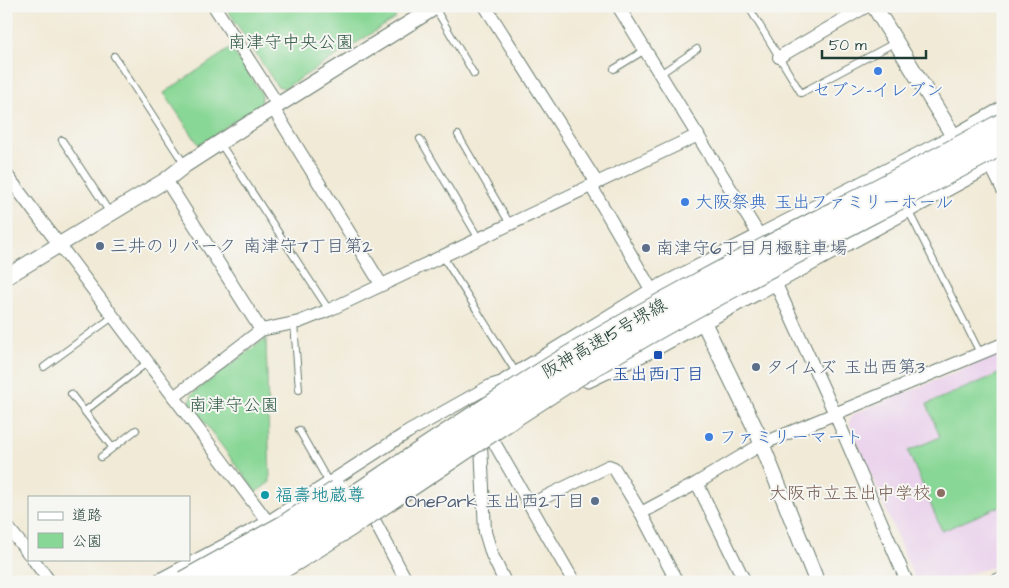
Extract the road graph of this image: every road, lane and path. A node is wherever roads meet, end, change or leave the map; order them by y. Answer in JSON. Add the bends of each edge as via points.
{"nodes":[{"id":1,"x":214,"y":6,"type":"edge"},
{"id":2,"x":485,"y":6,"type":"edge"},
{"id":3,"x":618,"y":6,"type":"edge"},
{"id":4,"x":748,"y":6,"type":"edge"},
{"id":5,"x":436,"y":7,"type":"edge"},
{"id":6,"x":877,"y":8,"type":"edge"},
{"id":7,"x":896,"y":42,"type":"junction"},
{"id":8,"x":697,"y":49,"type":"dead end"},
{"id":9,"x":645,"y":50,"type":"junction"},
{"id":10,"x":114,"y":56,"type":"dead end"},
{"id":11,"x":779,"y":57,"type":"junction"},
{"id":12,"x":614,"y":69,"type":"dead end"},
{"id":13,"x":474,"y":74,"type":"dead end"},
{"id":14,"x":660,"y":74,"type":"junction"},
{"id":15,"x":276,"y":106,"type":"junction"},
{"id":16,"x":1003,"y":109,"type":"edge"},
{"id":17,"x":1003,"y":124,"type":"edge"},
{"id":18,"x":458,"y":135,"type":"dead end"},
{"id":19,"x":698,"y":135,"type":"junction"},
{"id":20,"x":954,"y":137,"type":"junction"},
{"id":21,"x":420,"y":139,"type":"dead end"},
{"id":22,"x":62,"y":140,"type":"dead end"},
{"id":23,"x":220,"y":143,"type":"junction"},
{"id":24,"x":1003,"y":143,"type":"edge"},
{"id":25,"x":996,"y":161,"type":"edge"},
{"id":26,"x":185,"y":165,"type":"junction"},
{"id":27,"x":6,"y":174,"type":"edge"},
{"id":28,"x":166,"y":180,"type":"junction"},
{"id":29,"x":594,"y":184,"type":"junction"},
{"id":30,"x":1003,"y":190,"type":"edge"},
{"id":31,"x":908,"y":209,"type":"junction"},
{"id":32,"x":110,"y":213,"type":"junction"},
{"id":33,"x":510,"y":224,"type":"junction"},
{"id":34,"x":759,"y":236,"type":"junction"},
{"id":35,"x":478,"y":239,"type":"junction"},
{"id":36,"x":60,"y":243,"type":"junction"},
{"id":37,"x":442,"y":255,"type":"junction"},
{"id":38,"x":682,"y":275,"type":"junction"},
{"id":39,"x":6,"y":277,"type":"edge"},
{"id":40,"x":775,"y":282,"type":"junction"},
{"id":41,"x":381,"y":284,"type":"junction"},
{"id":42,"x":652,"y":291,"type":"junction"},
{"id":43,"x":329,"y":310,"type":"junction"},
{"id":44,"x":114,"y":316,"type":"junction"},
{"id":45,"x":702,"y":320,"type":"junction"},
{"id":46,"x":294,"y":323,"type":"junction"},
{"id":47,"x":622,"y":326,"type":"junction"},
{"id":48,"x":261,"y":330,"type":"junction"},
{"id":49,"x":1003,"y":344,"type":"edge"},
{"id":50,"x":980,"y":353,"type":"junction"},
{"id":51,"x":148,"y":362,"type":"junction"},
{"id":52,"x":44,"y":367,"type":"dead end"},
{"id":53,"x":512,"y":378,"type":"junction"},
{"id":54,"x":299,"y":390,"type":"dead end"},
{"id":55,"x":71,"y":394,"type":"dead end"},
{"id":56,"x":174,"y":398,"type":"junction"},
{"id":57,"x":84,"y":411,"type":"junction"},
{"id":58,"x":835,"y":414,"type":"junction"},
{"id":59,"x":136,"y":430,"type":"dead end"},
{"id":60,"x":299,"y":430,"type":"dead end"},
{"id":61,"x":486,"y":440,"type":"junction"},
{"id":62,"x":762,"y":444,"type":"junction"},
{"id":63,"x":112,"y":448,"type":"junction"},
{"id":64,"x":101,"y":457,"type":"dead end"},
{"id":65,"x":329,"y":483,"type":"junction"},
{"id":66,"x":697,"y":484,"type":"junction"},
{"id":67,"x":531,"y":504,"type":"junction"},
{"id":68,"x":641,"y":513,"type":"junction"},
{"id":69,"x":374,"y":518,"type":"junction"},
{"id":70,"x":268,"y":522,"type":"junction"},
{"id":71,"x":6,"y":525,"type":"edge"},
{"id":72,"x":28,"y":553,"type":"edge"},
{"id":73,"x":34,"y":560,"type":"edge"},
{"id":74,"x":1003,"y":580,"type":"edge"},
{"id":75,"x":50,"y":582,"type":"edge"},
{"id":76,"x":155,"y":582,"type":"edge"},
{"id":77,"x":184,"y":582,"type":"edge"},
{"id":78,"x":205,"y":582,"type":"edge"},
{"id":79,"x":223,"y":582,"type":"edge"},
{"id":80,"x":257,"y":582,"type":"edge"},
{"id":81,"x":269,"y":582,"type":"edge"},
{"id":82,"x":407,"y":582,"type":"edge"},
{"id":83,"x":505,"y":582,"type":"edge"},
{"id":84,"x":574,"y":582,"type":"edge"},
{"id":85,"x":677,"y":582,"type":"edge"},
{"id":86,"x":745,"y":582,"type":"edge"},
{"id":87,"x":817,"y":582,"type":"edge"},
{"id":88,"x":907,"y":582,"type":"edge"},
{"id":89,"x":996,"y":582,"type":"edge"}],
"edges":[{"from":1,"to":15,"type":"street"},
{"from":2,"to":29,"type":"street"},
{"from":3,"to":9,"type":"street"},
{"from":4,"to":11,"type":"lane"},
{"from":5,"to":13,"type":"lane"},
{"from":5,"to":15,"type":"street"},
{"from":6,"to":7,"type":"street"},
{"from":6,"to":11,"type":"street"},
{"from":7,"to":11,"type":"lane","via":[[800,92]]},
{"from":7,"to":20,"type":"street"},
{"from":8,"to":14,"type":"lane"},
{"from":9,"to":12,"type":"lane"},
{"from":9,"to":14,"type":"street"},
{"from":10,"to":26,"type":"lane"},
{"from":14,"to":19,"type":"street"},
{"from":15,"to":23,"type":"street"},
{"from":15,"to":41,"type":"street"},
{"from":16,"to":20,"type":"street"},
{"from":17,"to":47,"type":"highway","name":"阪神高速15号堺線","bridge":true},
{"from":18,"to":33,"type":"lane"},
{"from":19,"to":29,"type":"street"},
{"from":19,"to":34,"type":"street"},
{"from":20,"to":34,"type":"street"},
{"from":21,"to":35,"type":"lane"},
{"from":22,"to":32,"type":"lane"},
{"from":23,"to":26,"type":"street"},
{"from":23,"to":43,"type":"lane"},
{"from":24,"to":80,"type":"highway","name":"阪神高速15号堺線","bridge":true,"via":[[735,285],[597,363]]},
{"from":25,"to":30,"type":"street"},
{"from":25,"to":31,"type":"street"},
{"from":26,"to":28,"type":"street"},
{"from":27,"to":36,"type":"street"},
{"from":28,"to":32,"type":"street"},
{"from":28,"to":48,"type":"street"},
{"from":29,"to":33,"type":"street"},
{"from":29,"to":42,"type":"street"},
{"from":31,"to":40,"type":"street"},
{"from":31,"to":50,"type":"lane"},
{"from":32,"to":36,"type":"street"},
{"from":33,"to":35,"type":"street"},
{"from":34,"to":38,"type":"street"},
{"from":35,"to":37,"type":"street"},
{"from":36,"to":39,"type":"street"},
{"from":36,"to":44,"type":"street"},
{"from":37,"to":41,"type":"street"},
{"from":37,"to":53,"type":"lane"},
{"from":38,"to":42,"type":"street"},
{"from":38,"to":45,"type":"street"},
{"from":40,"to":45,"type":"street"},
{"from":40,"to":58,"type":"street"},
{"from":41,"to":43,"type":"street"},
{"from":42,"to":53,"type":"street"},
{"from":43,"to":46,"type":"street"},
{"from":44,"to":51,"type":"street"},
{"from":44,"to":52,"type":"lane"},
{"from":45,"to":61,"type":"street","via":[[655,348],[594,376]]},
{"from":45,"to":62,"type":"street"},
{"from":46,"to":48,"type":"street"},
{"from":46,"to":54,"type":"lane"},
{"from":47,"to":77,"type":"highway","bridge":true,"via":[[500,386],[285,526]]},
{"from":47,"to":79,"type":"highway","name":"阪神高速15号堺線","bridge":true,"via":[[507,396]]},
{"from":48,"to":56,"type":"street"},
{"from":49,"to":50,"type":"street"},
{"from":50,"to":58,"type":"street"},
{"from":51,"to":56,"type":"street"},
{"from":51,"to":57,"type":"lane"},
{"from":53,"to":65,"type":"street","via":[[490,386],[408,432]]},
{"from":53,"to":78,"type":"street","via":[[488,401]]},
{"from":55,"to":57,"type":"lane"},
{"from":56,"to":70,"type":"street"},
{"from":57,"to":63,"type":"lane"},
{"from":58,"to":62,"type":"street"},
{"from":58,"to":88,"type":"street"},
{"from":59,"to":63,"type":"lane"},
{"from":60,"to":65,"type":"lane"},
{"from":61,"to":67,"type":"street"},
{"from":61,"to":69,"type":"street"},
{"from":61,"to":83,"type":"street","via":[[485,532]]},
{"from":62,"to":66,"type":"street"},
{"from":62,"to":87,"type":"street"},
{"from":63,"to":64,"type":"lane"},
{"from":65,"to":70,"type":"street"},
{"from":66,"to":68,"type":"street"},
{"from":66,"to":86,"type":"street"},
{"from":67,"to":68,"type":"street","via":[[609,466],[614,468]]},
{"from":67,"to":84,"type":"street"},
{"from":68,"to":85,"type":"street"},
{"from":69,"to":81,"type":"street"},
{"from":69,"to":82,"type":"street"},
{"from":70,"to":76,"type":"street"},
{"from":71,"to":72,"type":"street"},
{"from":73,"to":75,"type":"street"},
{"from":74,"to":89,"type":"street"}]}
